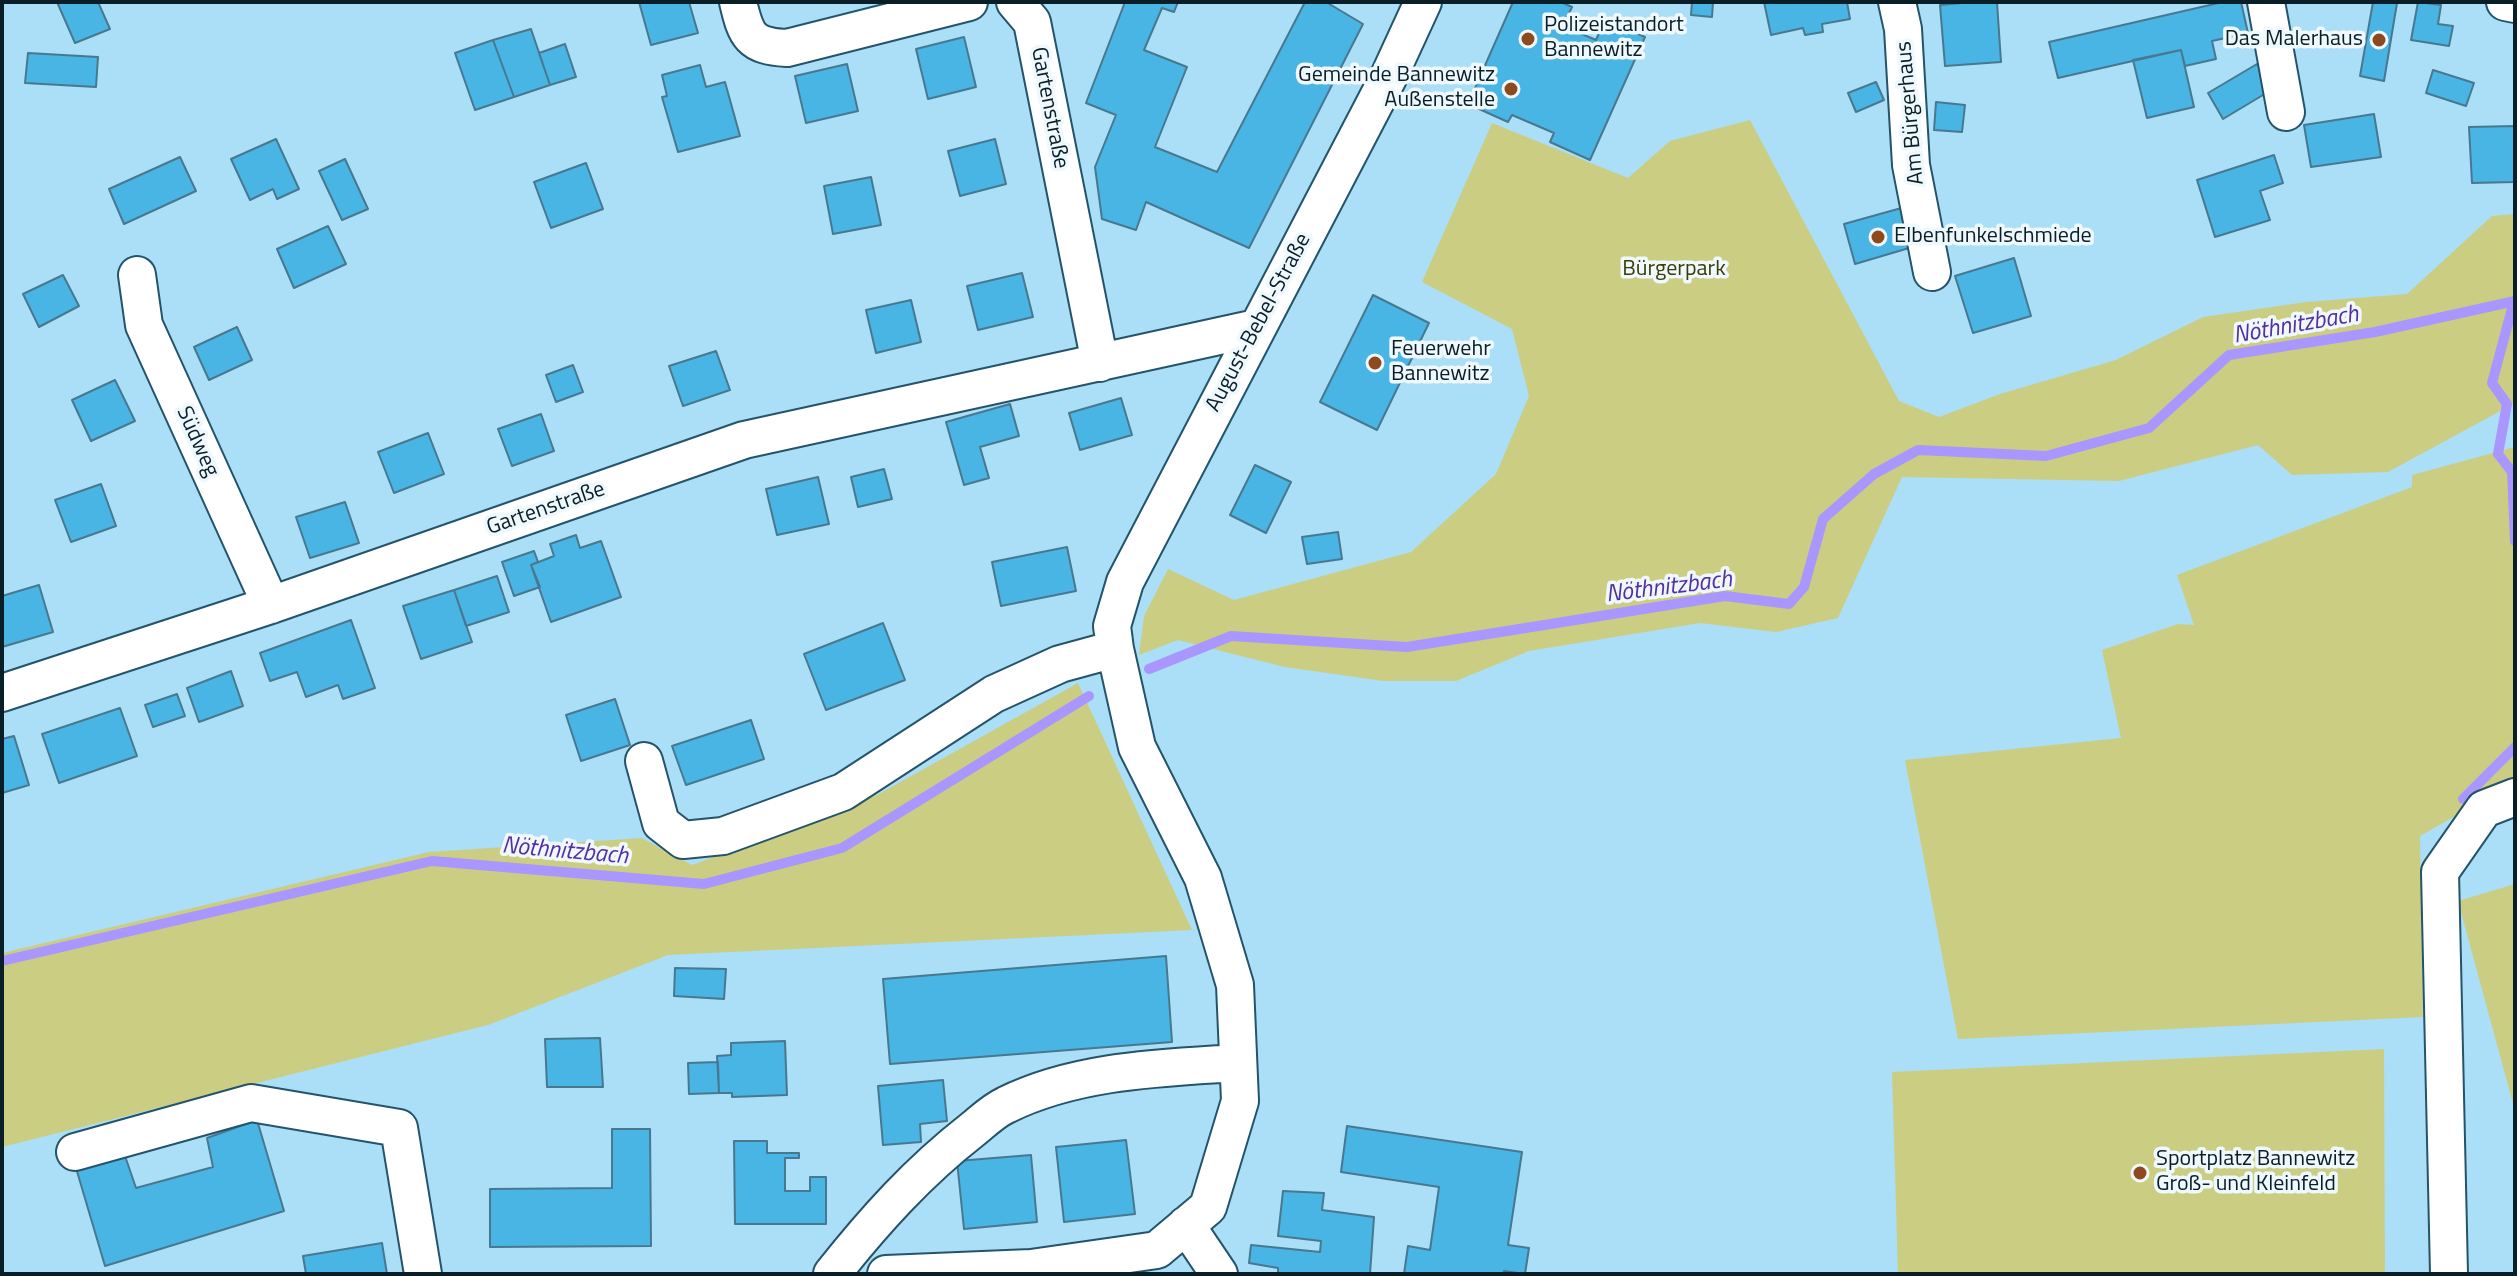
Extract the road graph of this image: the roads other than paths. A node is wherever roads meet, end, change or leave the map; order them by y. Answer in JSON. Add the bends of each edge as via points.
{"nodes":[{"id":1,"x":738,"y":2,"type":"edge"},
{"id":2,"x":969,"y":2,"type":"edge"},
{"id":3,"x":1015,"y":2,"type":"edge"},
{"id":4,"x":1423,"y":2,"type":"edge"},
{"id":5,"x":1897,"y":2,"type":"edge"},
{"id":6,"x":2266,"y":2,"type":"edge"},
{"id":7,"x":2505,"y":2,"type":"edge"},
{"id":8,"x":2515,"y":4,"type":"edge"},
{"id":9,"x":2286,"y":112,"type":"dead end"},
{"id":10,"x":1932,"y":272,"type":"dead end"},
{"id":11,"x":137,"y":275,"type":"dead end"},
{"id":12,"x":1256,"y":328,"type":"junction"},
{"id":13,"x":1100,"y":363,"type":"junction"},
{"id":14,"x":271,"y":605,"type":"junction"},
{"id":15,"x":1115,"y":649,"type":"junction"},
{"id":16,"x":2,"y":693,"type":"edge"},
{"id":17,"x":644,"y":761,"type":"dead end"},
{"id":18,"x":2515,"y":797,"type":"edge"},
{"id":19,"x":1238,"y":1063,"type":"junction"},
{"id":20,"x":75,"y":1152,"type":"dead end"},
{"id":21,"x":1186,"y":1225,"type":"junction"},
{"id":22,"x":423,"y":1274,"type":"edge"},
{"id":23,"x":832,"y":1274,"type":"edge"},
{"id":24,"x":886,"y":1274,"type":"edge"},
{"id":25,"x":1219,"y":1274,"type":"edge"},
{"id":26,"x":2449,"y":1274,"type":"edge"}],
"edges":[{"from":1,"to":2,"type":"street","via":[[744,30],[762,46],[787,48]]},
{"from":3,"to":13,"type":"street","name":"Gartenstraße","via":[[1032,22]]},
{"from":4,"to":12,"type":"street","name":"August-Bebel-Straße"},
{"from":5,"to":10,"type":"street","name":"Am Bürgerhaus","via":[[1911,165]]},
{"from":6,"to":9,"type":"street"},
{"from":7,"to":8,"type":"street"},
{"from":11,"to":14,"type":"street","name":"Südweg","via":[[144,325]]},
{"from":12,"to":13,"type":"street","name":"Gartenstraße"},
{"from":12,"to":15,"type":"street","name":"August-Bebel-Straße","via":[[1125,582],[1112,626]]},
{"from":13,"to":14,"type":"street","name":"Gartenstraße","via":[[744,440]]},
{"from":14,"to":16,"type":"street","name":"Gartenstraße"},
{"from":15,"to":17,"type":"street","via":[[1060,664],[994,694],[843,792],[723,836],[683,840],[661,823]]},
{"from":15,"to":19,"type":"street","name":"August-Bebel-Straße","via":[[1137,747],[1203,878],[1235,985]]},
{"from":18,"to":26,"type":"street","via":[[2484,809],[2440,872]]},
{"from":19,"to":21,"type":"street","name":"August-Bebel-Straße","via":[[1240,1101],[1208,1207]]},
{"from":19,"to":23,"type":"street","via":[[1127,1071],[1039,1091],[1003,1106],[937,1157]]},
{"from":20,"to":22,"type":"street","via":[[251,1103],[399,1128]]},
{"from":21,"to":24,"type":"street","name":"August-Bebel-Straße","via":[[1157,1250],[1031,1268]]},
{"from":21,"to":25,"type":"street"}]}
